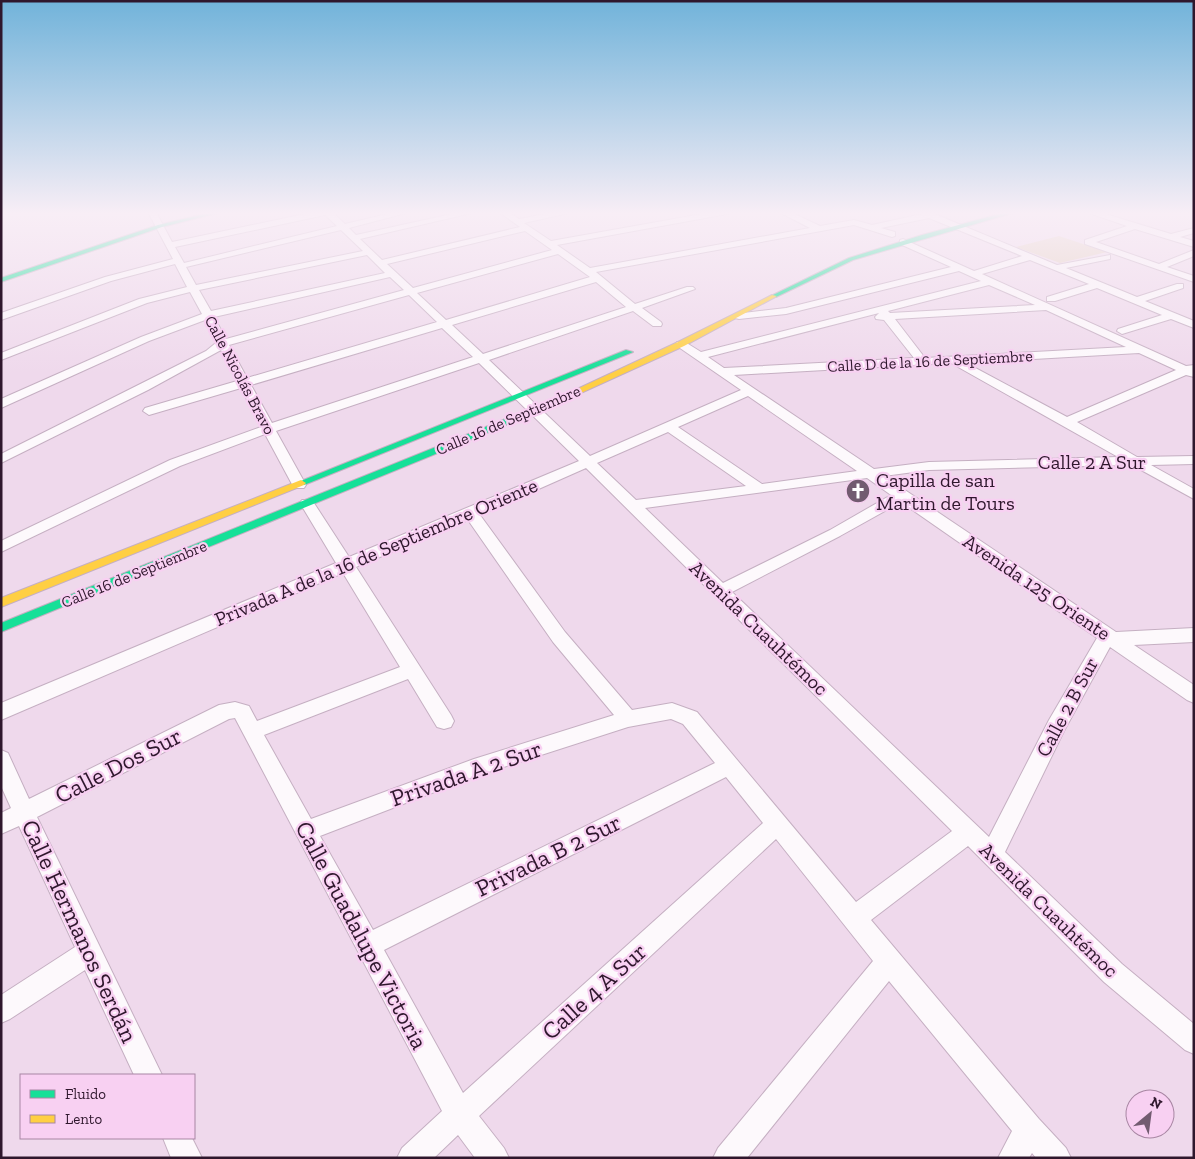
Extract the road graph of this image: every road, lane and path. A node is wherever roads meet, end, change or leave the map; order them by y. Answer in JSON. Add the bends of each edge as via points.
{"nodes":[{"id":1,"x":42,"y":266,"type":"edge"},
{"id":2,"x":166,"y":266,"type":"edge"},
{"id":3,"x":182,"y":266,"type":"edge"},
{"id":4,"x":300,"y":266,"type":"edge"},
{"id":5,"x":383,"y":266,"type":"edge"},
{"id":6,"x":505,"y":266,"type":"edge"},
{"id":7,"x":579,"y":266,"type":"edge"},
{"id":8,"x":634,"y":266,"type":"edge"},
{"id":9,"x":835,"y":266,"type":"edge"},
{"id":10,"x":955,"y":266,"type":"edge"},
{"id":11,"x":999,"y":266,"type":"edge"},
{"id":12,"x":1050,"y":266,"type":"edge"},
{"id":13,"x":1064,"y":266,"type":"edge"},
{"id":14,"x":1158,"y":267,"type":"edge"},
{"id":15,"x":959,"y":268,"type":"junction"},
{"id":16,"x":1055,"y":268,"type":"junction"},
{"id":17,"x":392,"y":274,"type":"junction"},
{"id":18,"x":973,"y":274,"type":"junction"},
{"id":19,"x":591,"y":275,"type":"junction"},
{"id":20,"x":1194,"y":279,"type":"edge"},
{"id":21,"x":1,"y":280,"type":"edge"},
{"id":22,"x":989,"y":282,"type":"junction"},
{"id":23,"x":1097,"y":285,"type":"junction"},
{"id":24,"x":1180,"y":286,"type":"dead end"},
{"id":25,"x":193,"y":288,"type":"junction"},
{"id":26,"x":690,"y":289,"type":"dead end"},
{"id":27,"x":411,"y":292,"type":"junction"},
{"id":28,"x":825,"y":300,"type":"junction"},
{"id":29,"x":1136,"y":301,"type":"junction"},
{"id":30,"x":1048,"y":303,"type":"junction"},
{"id":31,"x":633,"y":307,"type":"junction"},
{"id":32,"x":884,"y":313,"type":"junction"},
{"id":33,"x":208,"y":315,"type":"junction"},
{"id":34,"x":859,"y":315,"type":"junction"},
{"id":35,"x":738,"y":316,"type":"junction"},
{"id":36,"x":1171,"y":316,"type":"junction"},
{"id":37,"x":1,"y":317,"type":"edge"},
{"id":38,"x":444,"y":323,"type":"junction"},
{"id":39,"x":658,"y":324,"type":"dead end"},
{"id":40,"x":1194,"y":325,"type":"edge"},
{"id":41,"x":1122,"y":331,"type":"dead end"},
{"id":42,"x":223,"y":343,"type":"junction"},
{"id":43,"x":681,"y":344,"type":"junction"},
{"id":44,"x":640,"y":347,"type":"dead end"},
{"id":45,"x":1139,"y":350,"type":"junction"},
{"id":46,"x":699,"y":356,"type":"junction"},
{"id":47,"x":1,"y":357,"type":"edge"},
{"id":48,"x":480,"y":357,"type":"junction"},
{"id":49,"x":953,"y":360,"type":"junction"},
{"id":50,"x":922,"y":362,"type":"junction"},
{"id":51,"x":1191,"y":371,"type":"edge"},
{"id":52,"x":722,"y":372,"type":"junction"},
{"id":53,"x":244,"y":383,"type":"junction"},
{"id":54,"x":749,"y":391,"type":"junction"},
{"id":55,"x":520,"y":395,"type":"junction"},
{"id":56,"x":1,"y":404,"type":"edge"},
{"id":57,"x":535,"y":410,"type":"junction"},
{"id":58,"x":149,"y":411,"type":"dead end"},
{"id":59,"x":1067,"y":422,"type":"junction"},
{"id":60,"x":668,"y":426,"type":"junction"},
{"id":61,"x":269,"y":429,"type":"junction"},
{"id":62,"x":1,"y":459,"type":"edge"},
{"id":63,"x":1194,"y":460,"type":"edge"},
{"id":64,"x":588,"y":462,"type":"junction"},
{"id":65,"x":1134,"y":462,"type":"junction"},
{"id":66,"x":872,"y":475,"type":"junction"},
{"id":67,"x":299,"y":485,"type":"junction"},
{"id":68,"x":760,"y":489,"type":"junction"},
{"id":69,"x":1194,"y":494,"type":"edge"},
{"id":70,"x":902,"y":495,"type":"junction"},
{"id":71,"x":307,"y":503,"type":"junction"},
{"id":72,"x":634,"y":506,"type":"junction"},
{"id":73,"x":471,"y":513,"type":"junction"},
{"id":74,"x":1,"y":547,"type":"edge"},
{"id":75,"x":346,"y":565,"type":"junction"},
{"id":76,"x":720,"y":591,"type":"junction"},
{"id":77,"x":2,"y":602,"type":"edge"},
{"id":78,"x":1,"y":628,"type":"edge"},
{"id":79,"x":1194,"y":635,"type":"edge"},
{"id":80,"x":1113,"y":639,"type":"junction"},
{"id":81,"x":412,"y":670,"type":"junction"},
{"id":82,"x":1194,"y":695,"type":"edge"},
{"id":83,"x":235,"y":710,"type":"joint"},
{"id":84,"x":1,"y":712,"type":"edge"},
{"id":85,"x":628,"y":719,"type":"junction"},
{"id":86,"x":444,"y":721,"type":"dead end"},
{"id":87,"x":252,"y":730,"type":"junction"},
{"id":88,"x":1,"y":760,"type":"edge"},
{"id":89,"x":729,"y":766,"type":"junction"},
{"id":90,"x":24,"y":812,"type":"junction"},
{"id":91,"x":1,"y":824,"type":"edge"},
{"id":92,"x":777,"y":824,"type":"junction"},
{"id":93,"x":306,"y":831,"type":"junction"},
{"id":94,"x":968,"y":832,"type":"junction"},
{"id":95,"x":992,"y":855,"type":"junction"},
{"id":96,"x":855,"y":918,"type":"junction"},
{"id":97,"x":368,"y":945,"type":"junction"},
{"id":98,"x":90,"y":952,"type":"junction"},
{"id":99,"x":889,"y":961,"type":"junction"},
{"id":100,"x":1,"y":1010,"type":"edge"},
{"id":101,"x":1194,"y":1041,"type":"edge"},
{"id":102,"x":148,"y":1074,"type":"edge"},
{"id":103,"x":459,"y":1114,"type":"junction"},
{"id":104,"x":1029,"y":1129,"type":"junction"},
{"id":105,"x":178,"y":1139,"type":"edge"},
{"id":106,"x":187,"y":1158,"type":"edge"},
{"id":107,"x":412,"y":1158,"type":"edge"},
{"id":108,"x":494,"y":1158,"type":"edge"},
{"id":109,"x":728,"y":1158,"type":"edge"},
{"id":110,"x":1013,"y":1158,"type":"edge"},
{"id":111,"x":1056,"y":1158,"type":"edge"}],
"edges":[{"from":1,"to":21,"type":"main road"},
{"from":2,"to":37,"type":"street","via":[[108,279]]},
{"from":3,"to":25,"type":"street","name":"Calle Nicolás Bravo"},
{"from":4,"to":25,"type":"street"},
{"from":5,"to":17,"type":"street","name":"Avenida Cuauhtémoc"},
{"from":6,"to":27,"type":"street"},
{"from":7,"to":19,"type":"street"},
{"from":8,"to":19,"type":"street"},
{"from":9,"to":35,"type":"main road","name":"Calle 16 de Septiembre"},
{"from":10,"to":15,"type":"street"},
{"from":11,"to":18,"type":"street"},
{"from":12,"to":16,"type":"street"},
{"from":13,"to":16,"type":"street"},
{"from":14,"to":20,"type":"street"},
{"from":15,"to":18,"type":"street"},
{"from":15,"to":28,"type":"street"},
{"from":16,"to":23,"type":"street"},
{"from":17,"to":27,"type":"street","name":"Avenida Cuauhtémoc"},
{"from":17,"to":33,"type":"street"},
{"from":18,"to":22,"type":"street"},
{"from":19,"to":31,"type":"street"},
{"from":19,"to":38,"type":"street"},
{"from":22,"to":30,"type":"street"},
{"from":22,"to":32,"type":"street"},
{"from":23,"to":29,"type":"street"},
{"from":23,"to":30,"type":"street"},
{"from":24,"to":29,"type":"street"},
{"from":25,"to":33,"type":"street","name":"Calle Nicolás Bravo"},
{"from":25,"to":47,"type":"street","via":[[125,307]]},
{"from":26,"to":31,"type":"street"},
{"from":27,"to":38,"type":"street","name":"Avenida Cuauhtémoc"},
{"from":27,"to":42,"type":"street"},
{"from":28,"to":34,"type":"street"},
{"from":28,"to":35,"type":"street","via":[[786,311]]},
{"from":29,"to":36,"type":"street"},
{"from":30,"to":32,"type":"street"},
{"from":30,"to":45,"type":"street"},
{"from":31,"to":39,"type":"street"},
{"from":31,"to":48,"type":"street"},
{"from":32,"to":34,"type":"street"},
{"from":32,"to":50,"type":"street"},
{"from":33,"to":42,"type":"street","name":"Calle Nicolás Bravo"},
{"from":33,"to":56,"type":"street","via":[[145,339]]},
{"from":34,"to":46,"type":"street"},
{"from":35,"to":43,"type":"main road","name":"Calle 16 de Septiembre"},
{"from":36,"to":40,"type":"street"},
{"from":36,"to":41,"type":"street"},
{"from":38,"to":48,"type":"street","name":"Avenida Cuauhtémoc"},
{"from":38,"to":53,"type":"street"},
{"from":42,"to":53,"type":"street","name":"Calle Nicolás Bravo"},
{"from":42,"to":62,"type":"street"},
{"from":43,"to":46,"type":"street","name":"Avenida 125 Oriente"},
{"from":43,"to":57,"type":"main road","name":"Calle 16 de Septiembre"},
{"from":44,"to":55,"type":"main road","name":"Calle 16 de Septiembre"},
{"from":45,"to":49,"type":"street","name":"Calle D de la 16 de Septiembre"},
{"from":45,"to":51,"type":"street"},
{"from":46,"to":52,"type":"street","name":"Avenida 125 Oriente"},
{"from":48,"to":55,"type":"street","name":"Avenida Cuauhtémoc"},
{"from":48,"to":61,"type":"street"},
{"from":49,"to":50,"type":"street","name":"Calle D de la 16 de Septiembre"},
{"from":49,"to":59,"type":"street"},
{"from":50,"to":52,"type":"street","name":"Calle D de la 16 de Septiembre"},
{"from":51,"to":59,"type":"street"},
{"from":52,"to":54,"type":"street","name":"Avenida 125 Oriente"},
{"from":53,"to":58,"type":"street"},
{"from":53,"to":61,"type":"street","name":"Calle Nicolás Bravo"},
{"from":54,"to":60,"type":"street","name":"Privada A de la 16 de Septiembre Oriente"},
{"from":54,"to":66,"type":"street","name":"Avenida 125 Oriente"},
{"from":55,"to":57,"type":"street","name":"Avenida Cuauhtémoc"},
{"from":55,"to":67,"type":"main road","name":"Calle 16 de Septiembre"},
{"from":57,"to":64,"type":"street","name":"Avenida Cuauhtémoc"},
{"from":57,"to":71,"type":"main road","name":"Calle 16 de Septiembre"},
{"from":59,"to":65,"type":"street"},
{"from":60,"to":64,"type":"street","name":"Privada A de la 16 de Septiembre Oriente"},
{"from":60,"to":68,"type":"street"},
{"from":61,"to":67,"type":"street","name":"Calle Nicolás Bravo"},
{"from":61,"to":74,"type":"street","via":[[174,463]]},
{"from":63,"to":65,"type":"street","name":"Calle 2 A Sur"},
{"from":64,"to":72,"type":"street","name":"Avenida Cuauhtémoc"},
{"from":64,"to":73,"type":"street","name":"Privada A de la 16 de Septiembre Oriente"},
{"from":65,"to":66,"type":"street","name":"Calle 2 A Sur","via":[[929,466]]},
{"from":65,"to":69,"type":"street"},
{"from":66,"to":68,"type":"street","name":"Calle 2 A Sur"},
{"from":66,"to":70,"type":"street","name":"Avenida 125 Oriente"},
{"from":67,"to":77,"type":"main road","name":"Calle 16 de Septiembre"},
{"from":68,"to":72,"type":"street","name":"Calle 2 A Sur"},
{"from":70,"to":76,"type":"street","via":[[836,533]]},
{"from":70,"to":80,"type":"street","name":"Avenida 125 Oriente"},
{"from":71,"to":75,"type":"street"},
{"from":71,"to":78,"type":"main road","name":"Calle 16 de Septiembre"},
{"from":72,"to":76,"type":"street","name":"Avenida Cuauhtémoc"},
{"from":73,"to":75,"type":"street","name":"Privada A de la 16 de Septiembre Oriente"},
{"from":73,"to":85,"type":"street","via":[[559,637]]},
{"from":75,"to":81,"type":"street"},
{"from":75,"to":84,"type":"street","name":"Privada A de la 16 de Septiembre Oriente"},
{"from":76,"to":94,"type":"street","name":"Avenida Cuauhtémoc"},
{"from":79,"to":80,"type":"street","name":"Calle 2 B Sur"},
{"from":80,"to":82,"type":"street","name":"Avenida 125 Oriente"},
{"from":80,"to":95,"type":"street","name":"Calle 2 B Sur","via":[[1104,642],[1095,654]]},
{"from":81,"to":86,"type":"street"},
{"from":81,"to":87,"type":"street"},
{"from":83,"to":87,"type":"street","name":"Calle Guadalupe Victoria","via":[[242,712]]},
{"from":83,"to":90,"type":"street","name":"Calle Dos Sur","via":[[226,711]]},
{"from":85,"to":89,"type":"street","via":[[672,710],[680,713],[690,718]]},
{"from":85,"to":93,"type":"street","name":"Privada A 2 Sur","via":[[474,768]]},
{"from":87,"to":93,"type":"street","name":"Calle Guadalupe Victoria"},
{"from":88,"to":90,"type":"street","name":"Calle Hermanos Serdán"},
{"from":89,"to":92,"type":"street"},
{"from":89,"to":97,"type":"street","name":"Privada B 2 Sur"},
{"from":90,"to":91,"type":"street","name":"Calle Dos Sur"},
{"from":90,"to":98,"type":"street","name":"Calle Hermanos Serdán"},
{"from":92,"to":96,"type":"street"},
{"from":92,"to":103,"type":"street","name":"Calle 4 A Sur"},
{"from":93,"to":97,"type":"street","name":"Calle Guadalupe Victoria"},
{"from":94,"to":95,"type":"street","name":"Avenida Cuauhtémoc"},
{"from":94,"to":96,"type":"street"},
{"from":95,"to":101,"type":"street","name":"Avenida Cuauhtémoc","via":[[1113,973]]},
{"from":96,"to":99,"type":"street"},
{"from":97,"to":103,"type":"street","name":"Calle Guadalupe Victoria"},
{"from":98,"to":100,"type":"street"},
{"from":98,"to":102,"type":"street","name":"Calle Hermanos Serdán"},
{"from":99,"to":104,"type":"street"},
{"from":99,"to":109,"type":"street"},
{"from":103,"to":107,"type":"street","name":"Calle 4 A Sur"},
{"from":103,"to":108,"type":"street","name":"Calle Guadalupe Victoria"},
{"from":104,"to":110,"type":"street"},
{"from":104,"to":111,"type":"street"},
{"from":105,"to":106,"type":"street"}]}
